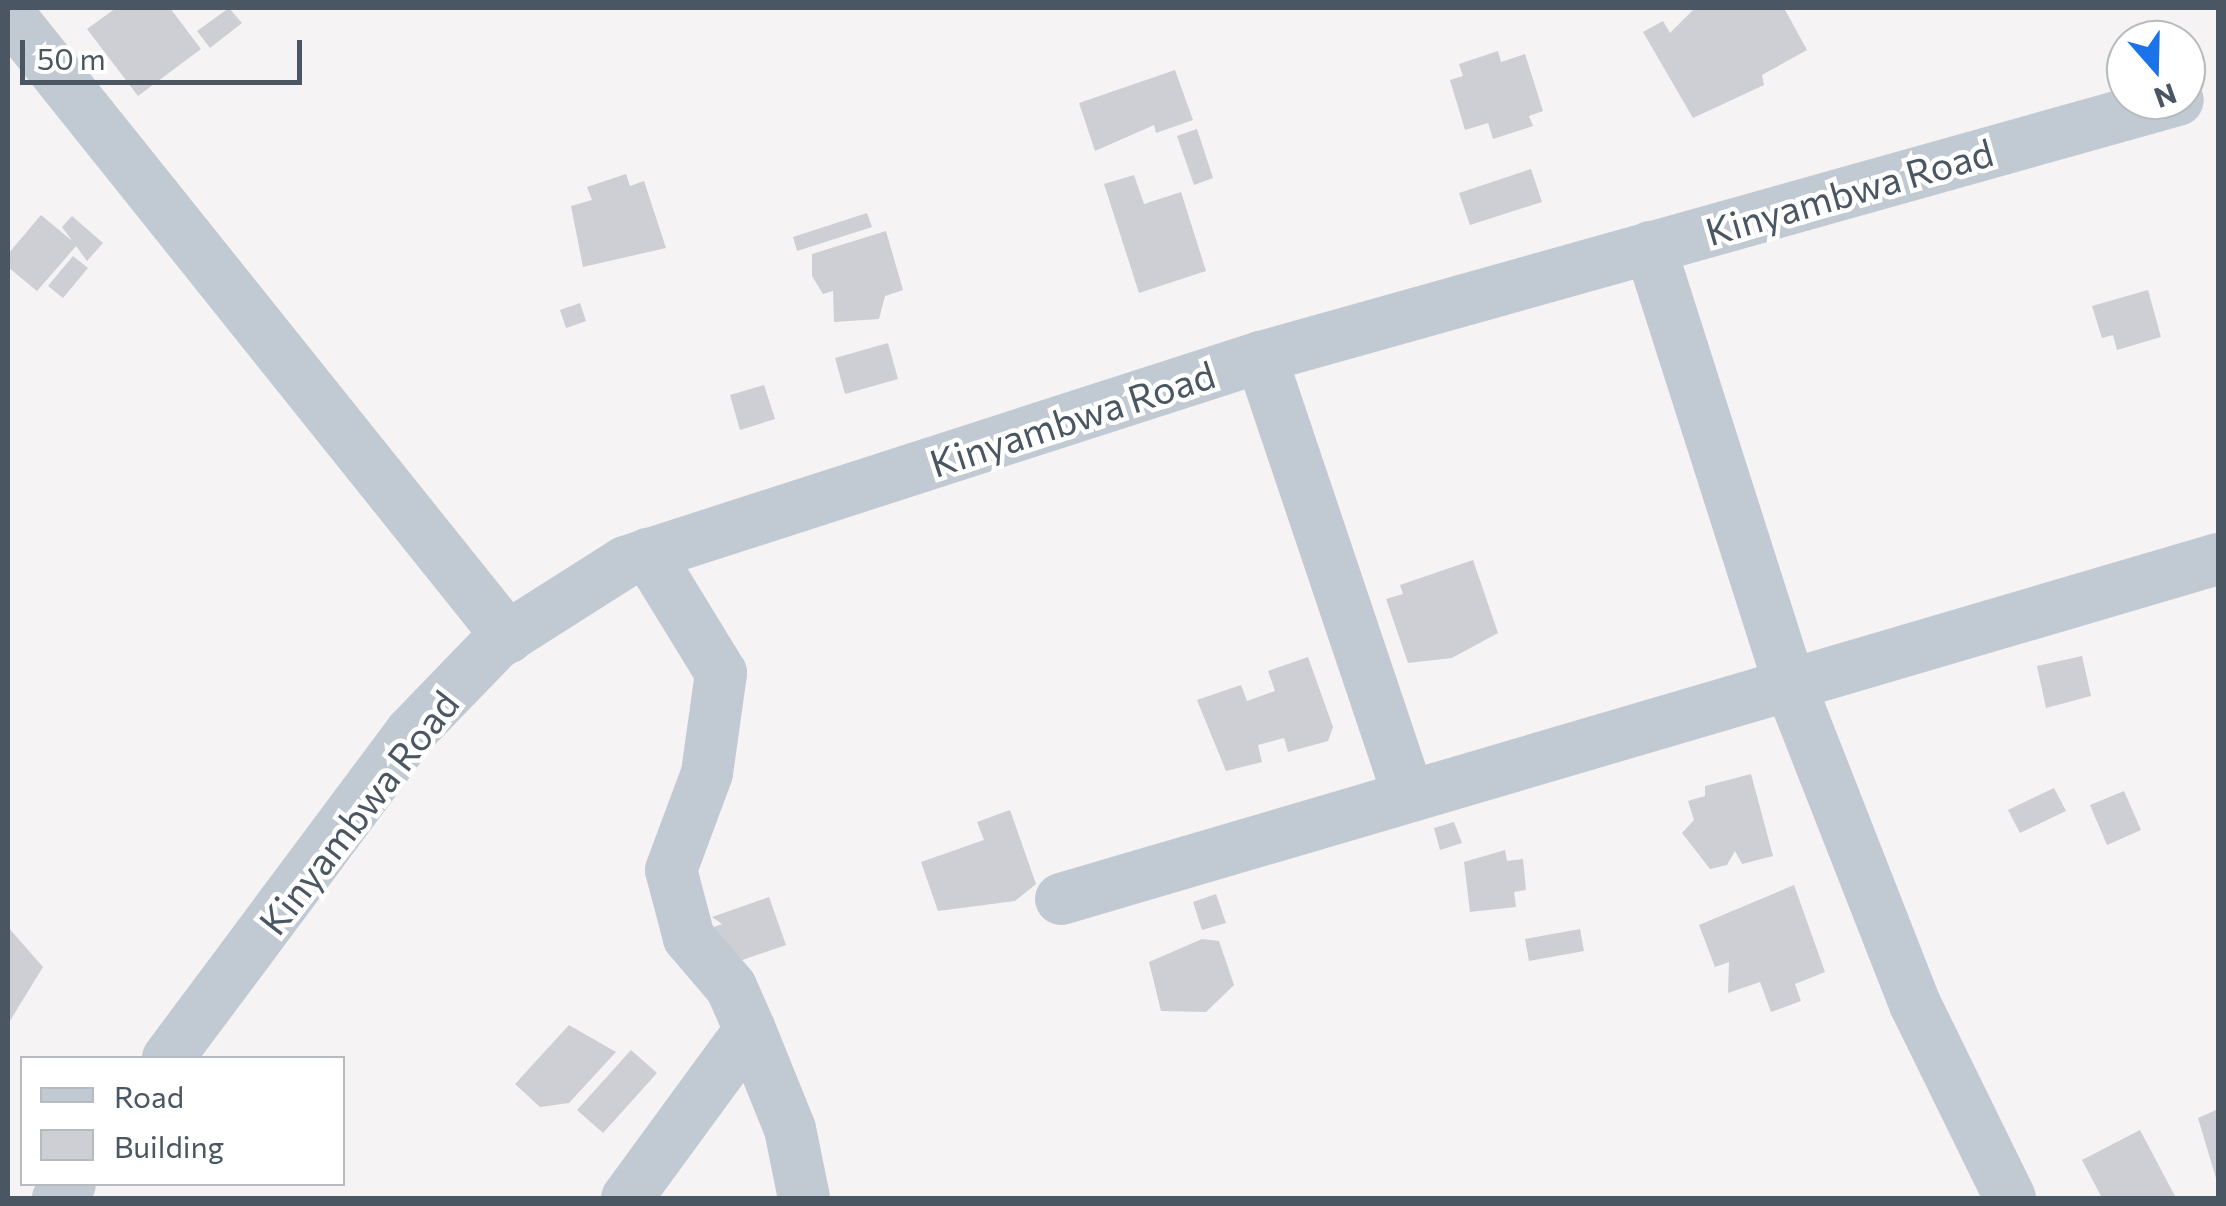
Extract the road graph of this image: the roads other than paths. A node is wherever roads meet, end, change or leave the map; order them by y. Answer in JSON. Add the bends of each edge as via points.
{"nodes":[{"id":1,"x":8,"y":13,"type":"edge"},
{"id":2,"x":2106,"y":120,"type":"edge"},
{"id":3,"x":1650,"y":247,"type":"junction"},
{"id":4,"x":1261,"y":357,"type":"junction"},
{"id":5,"x":648,"y":554,"type":"junction"},
{"id":6,"x":2218,"y":559,"type":"edge"},
{"id":7,"x":508,"y":638,"type":"junction"},
{"id":8,"x":1788,"y":680,"type":"junction"},
{"id":9,"x":1409,"y":796,"type":"junction"},
{"id":10,"x":1060,"y":899,"type":"dead end"},
{"id":11,"x":750,"y":1030,"type":"junction"},
{"id":12,"x":169,"y":1056,"type":"edge"},
{"id":13,"x":627,"y":1198,"type":"edge"},
{"id":14,"x":804,"y":1198,"type":"edge"},
{"id":15,"x":2010,"y":1198,"type":"edge"}],
"edges":[{"from":1,"to":7,"type":"street"},
{"from":2,"to":3,"type":"street","name":"Kinyambwa Road"},
{"from":3,"to":4,"type":"street","name":"Kinyambwa Road"},
{"from":3,"to":8,"type":"street"},
{"from":4,"to":5,"type":"street","name":"Kinyambwa Road"},
{"from":4,"to":9,"type":"street"},
{"from":5,"to":7,"type":"street","name":"Kinyambwa Road"},
{"from":5,"to":11,"type":"street","via":[[720,673],[707,773],[671,870],[689,938],[731,988]]},
{"from":6,"to":8,"type":"street"},
{"from":7,"to":12,"type":"street","name":"Kinyambwa Road","via":[[411,732]]},
{"from":8,"to":9,"type":"street"},
{"from":8,"to":15,"type":"street","via":[[1915,1004]]},
{"from":9,"to":10,"type":"street"},
{"from":11,"to":13,"type":"street"},
{"from":11,"to":14,"type":"street","via":[[777,1086]]}]}
